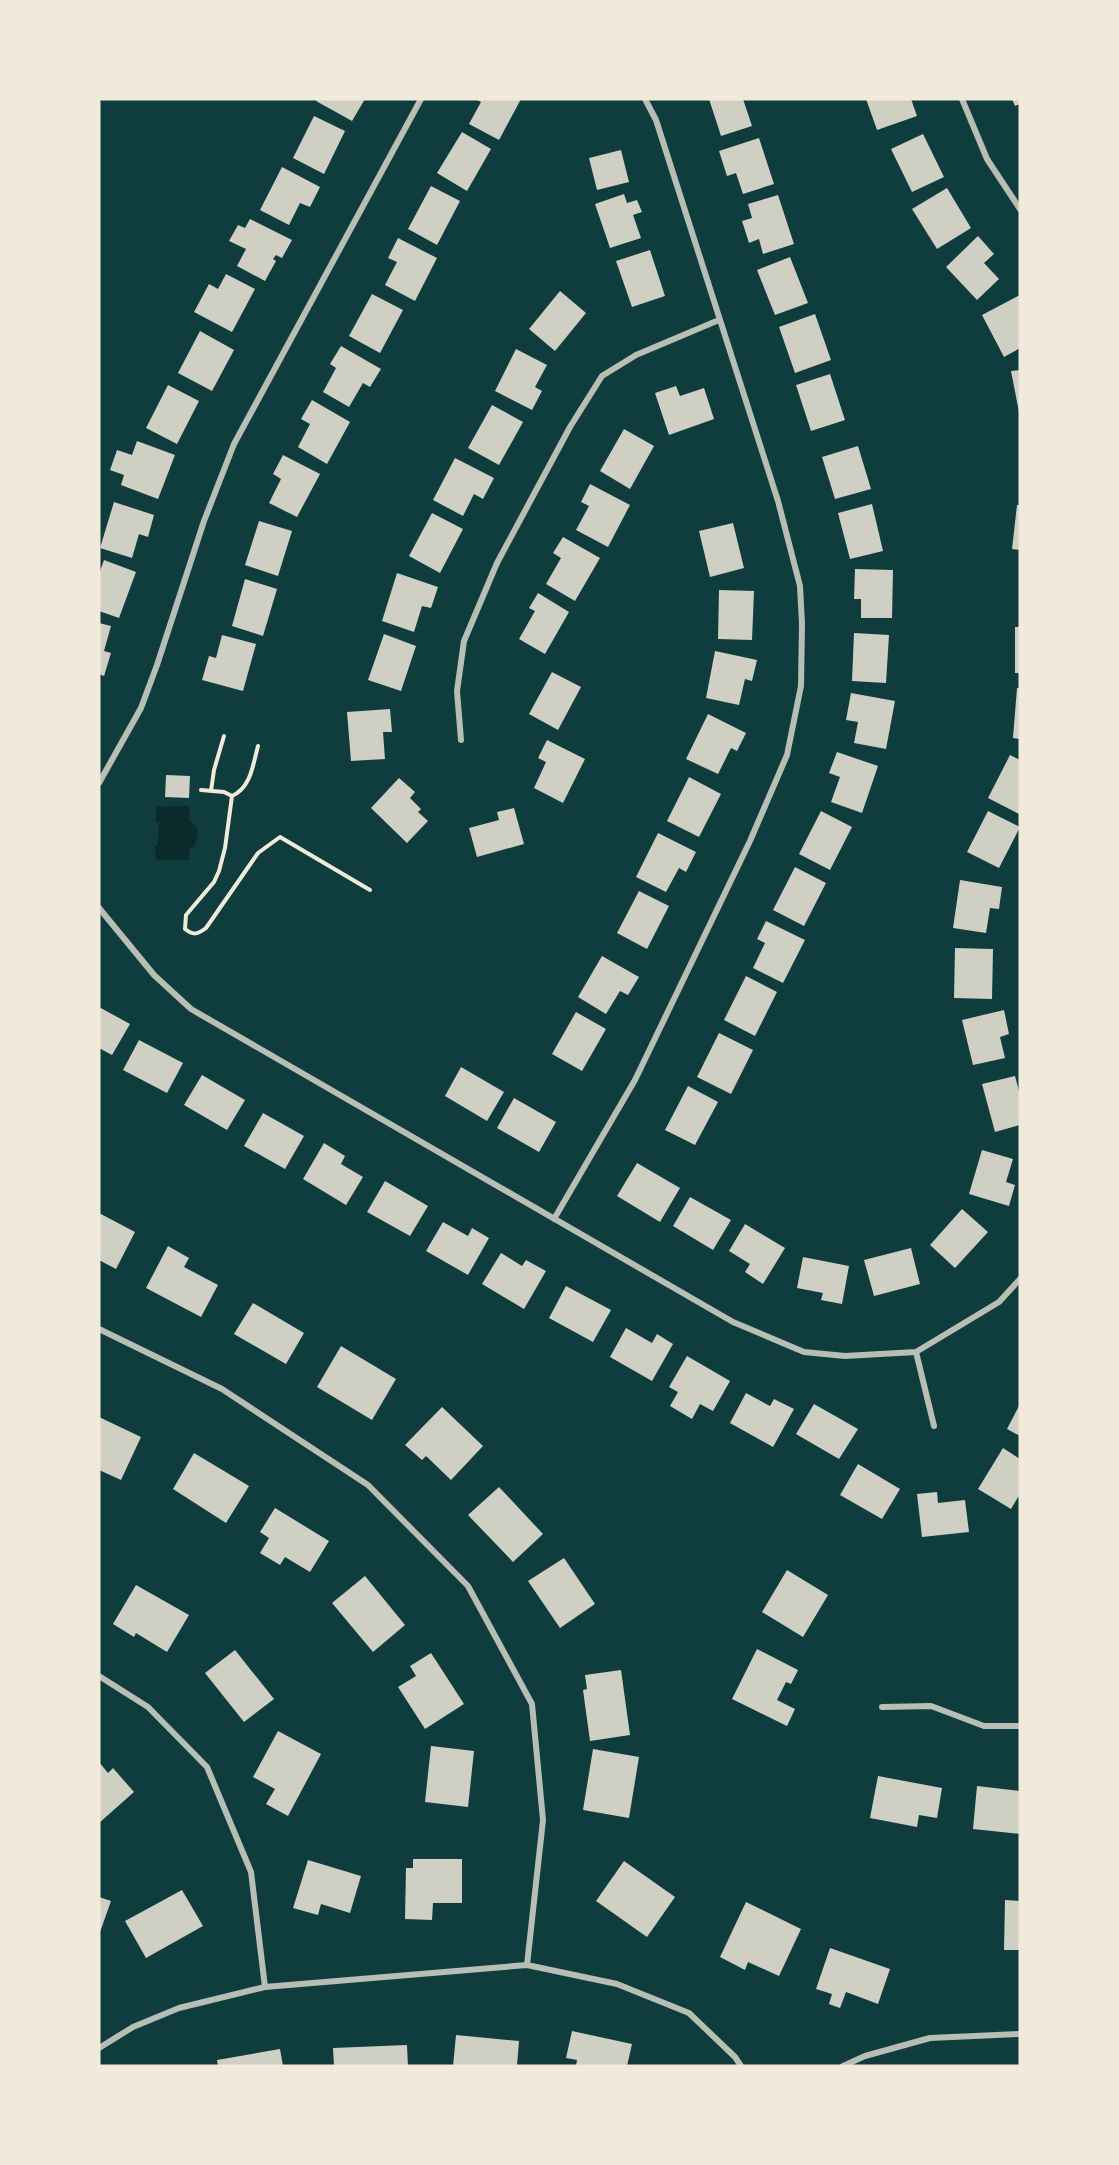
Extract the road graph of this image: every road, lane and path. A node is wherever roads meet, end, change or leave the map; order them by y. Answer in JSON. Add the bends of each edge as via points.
{"nodes":[{"id":1,"x":421,"y":99,"type":"edge"},
{"id":2,"x":645,"y":99,"type":"edge"},
{"id":3,"x":962,"y":99,"type":"edge"},
{"id":4,"x":1020,"y":209,"type":"edge"},
{"id":5,"x":719,"y":320,"type":"junction"},
{"id":6,"x":224,"y":736,"type":"dead end"},
{"id":7,"x":461,"y":740,"type":"dead end"},
{"id":8,"x":258,"y":746,"type":"dead end"},
{"id":9,"x":99,"y":783,"type":"edge"},
{"id":10,"x":201,"y":790,"type":"dead end"},
{"id":11,"x":211,"y":791,"type":"junction"},
{"id":12,"x":232,"y":796,"type":"junction"},
{"id":13,"x":370,"y":890,"type":"dead end"},
{"id":14,"x":99,"y":908,"type":"edge"},
{"id":15,"x":554,"y":1219,"type":"junction"},
{"id":16,"x":1020,"y":1279,"type":"edge"},
{"id":17,"x":99,"y":1329,"type":"edge"},
{"id":18,"x":916,"y":1352,"type":"junction"},
{"id":19,"x":934,"y":1426,"type":"dead end"},
{"id":20,"x":99,"y":1676,"type":"edge"},
{"id":21,"x":882,"y":1707,"type":"dead end"},
{"id":22,"x":1020,"y":1726,"type":"edge"},
{"id":23,"x":527,"y":1965,"type":"junction"},
{"id":24,"x":266,"y":1987,"type":"junction"},
{"id":25,"x":1020,"y":2034,"type":"edge"},
{"id":26,"x":99,"y":2048,"type":"edge"},
{"id":27,"x":741,"y":2066,"type":"edge"},
{"id":28,"x":843,"y":2066,"type":"edge"}],
"edges":[{"from":1,"to":9,"type":"street","via":[[234,444],[141,708]]},
{"from":2,"to":5,"type":"street","via":[[657,120]]},
{"from":3,"to":4,"type":"street","via":[[987,159]]},
{"from":5,"to":7,"type":"street","via":[[636,355],[602,376],[570,427],[497,563],[464,641],[457,691]]},
{"from":5,"to":15,"type":"street","via":[[778,501],[800,586],[801,686],[796,719],[773,791],[640,1070]]},
{"from":6,"to":11,"type":"path"},
{"from":8,"to":12,"type":"path","via":[[245,786]]},
{"from":10,"to":11,"type":"path"},
{"from":11,"to":12,"type":"path"},
{"from":12,"to":13,"type":"path","via":[[219,871],[186,915],[185,929],[197,934],[206,928],[258,852],[280,837]]},
{"from":14,"to":15,"type":"street","via":[[154,975],[191,1009]]},
{"from":15,"to":18,"type":"street","via":[[733,1322],[804,1352],[845,1356]]},
{"from":16,"to":18,"type":"street","via":[[999,1302]]},
{"from":17,"to":23,"type":"street","via":[[222,1389],[368,1485],[468,1586],[532,1704],[543,1820]]},
{"from":18,"to":19,"type":"street"},
{"from":20,"to":24,"type":"street","via":[[148,1707],[207,1767],[251,1872]]},
{"from":21,"to":22,"type":"street","via":[[932,1706],[984,1726]]},
{"from":23,"to":24,"type":"street"},
{"from":23,"to":27,"type":"street","via":[[617,1984],[689,2013]]},
{"from":24,"to":26,"type":"street","via":[[179,2008],[133,2027]]},
{"from":25,"to":28,"type":"street","via":[[930,2038]]}]}
